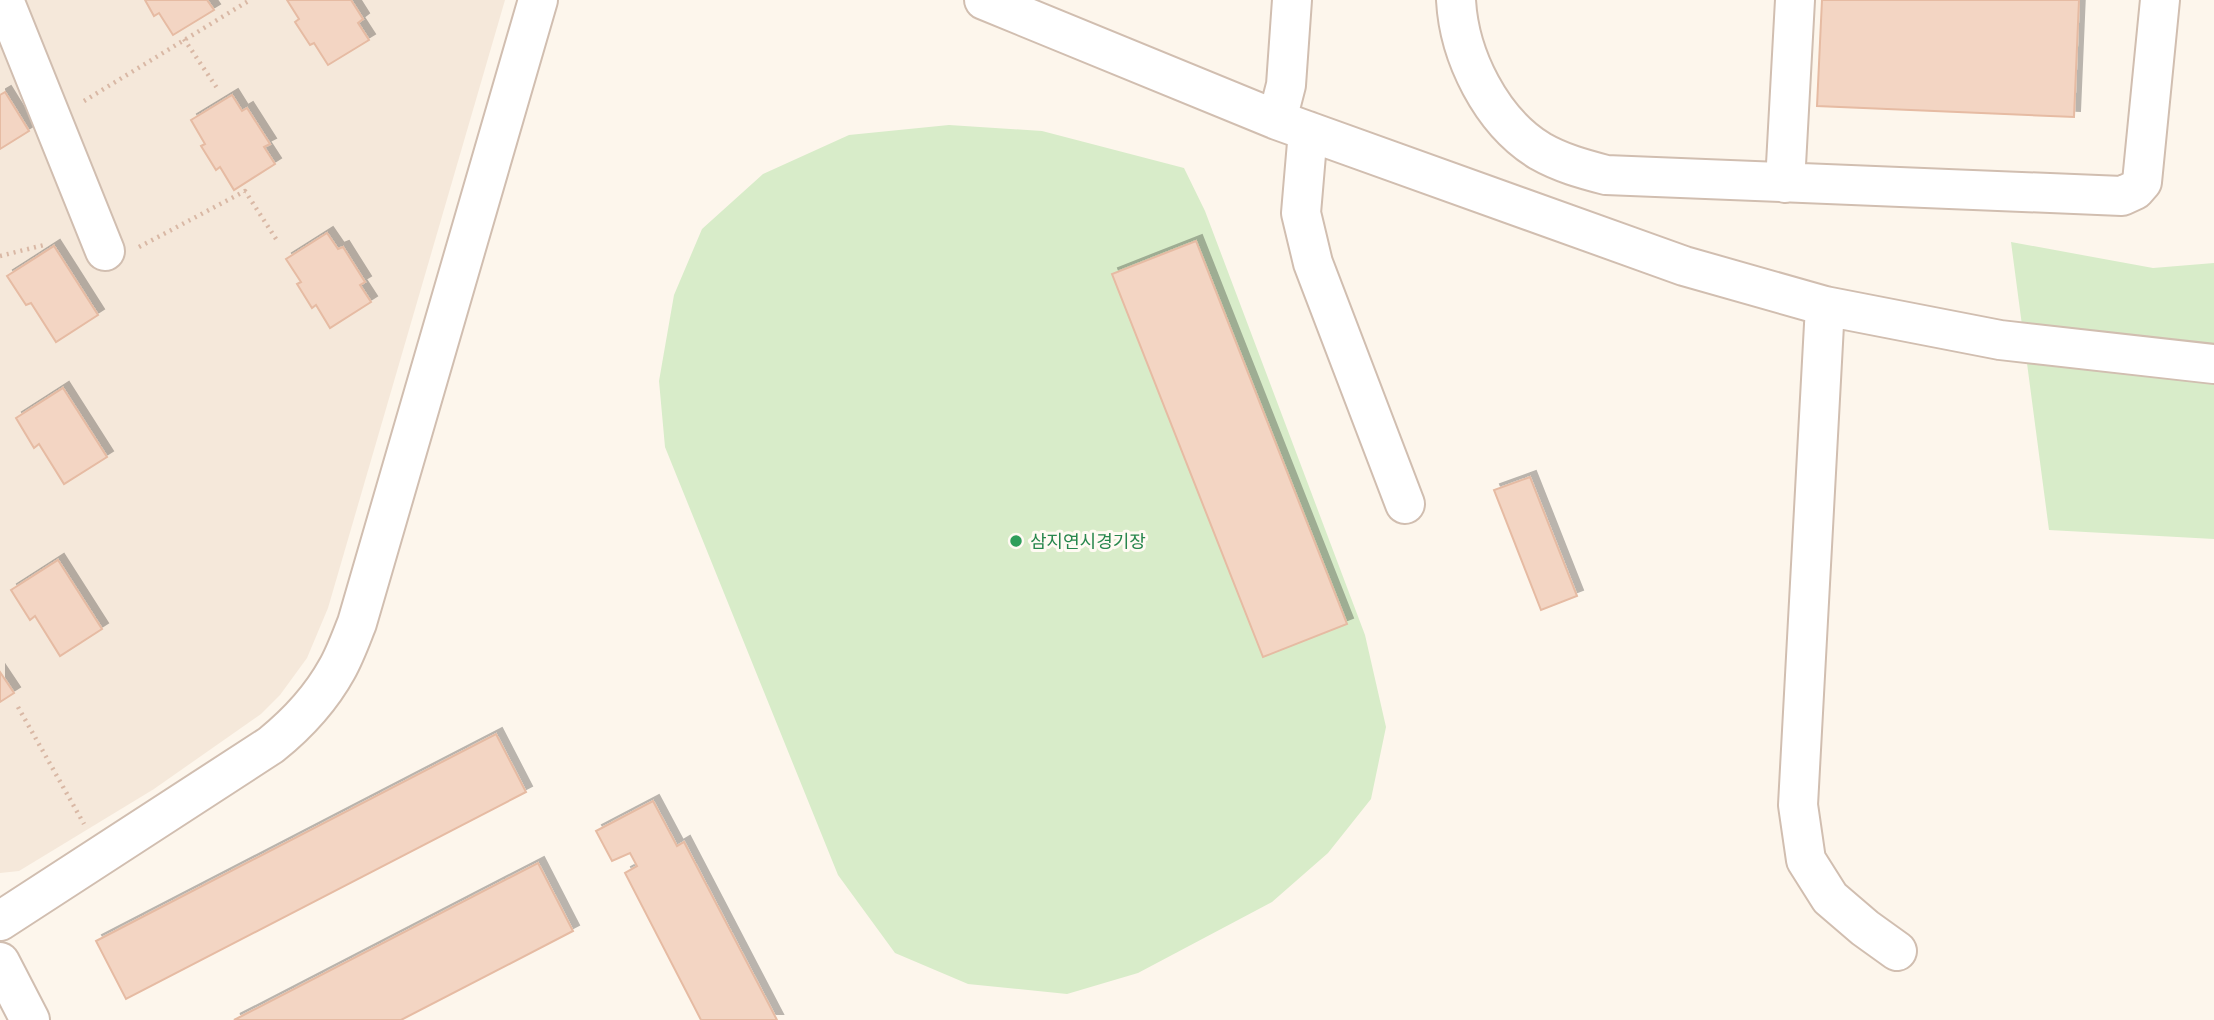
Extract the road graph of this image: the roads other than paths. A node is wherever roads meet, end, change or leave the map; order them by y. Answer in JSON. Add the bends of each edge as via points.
{"nodes":[{"id":1,"x":4,"y":0,"type":"edge"},
{"id":2,"x":538,"y":0,"type":"edge"},
{"id":3,"x":1293,"y":0,"type":"edge"},
{"id":4,"x":1456,"y":0,"type":"edge"},
{"id":5,"x":1795,"y":0,"type":"edge"},
{"id":6,"x":2160,"y":0,"type":"edge"},
{"id":7,"x":996,"y":2,"type":"edge"},
{"id":8,"x":1292,"y":125,"type":"junction"},
{"id":9,"x":1785,"y":183,"type":"junction"},
{"id":10,"x":104,"y":251,"type":"road end"},
{"id":11,"x":1825,"y":306,"type":"junction"},
{"id":12,"x":2214,"y":364,"type":"edge"},
{"id":13,"x":1405,"y":504,"type":"dead end"},
{"id":14,"x":0,"y":922,"type":"edge"},
{"id":15,"x":1896,"y":951,"type":"dead end"},
{"id":16,"x":0,"y":962,"type":"edge"},
{"id":17,"x":30,"y":1020,"type":"edge"}],
"edges":[{"from":1,"to":10,"type":"street"},
{"from":2,"to":14,"type":"street","via":[[357,623],[338,668],[313,704],[271,745]]},
{"from":3,"to":8,"type":"street","via":[[1286,85]]},
{"from":4,"to":9,"type":"street","via":[[1464,49],[1483,91],[1538,150],[1606,176]]},
{"from":5,"to":9,"type":"street"},
{"from":6,"to":9,"type":"street","via":[[2142,182],[2136,190],[2122,196]]},
{"from":7,"to":8,"type":"street"},
{"from":8,"to":11,"type":"street","via":[[1684,266]]},
{"from":8,"to":13,"type":"street","via":[[1301,213],[1313,263]]},
{"from":11,"to":12,"type":"street","via":[[2000,340]]},
{"from":11,"to":15,"type":"street","via":[[1798,805],[1806,860],[1830,898]]},
{"from":16,"to":17,"type":"street"}]}
